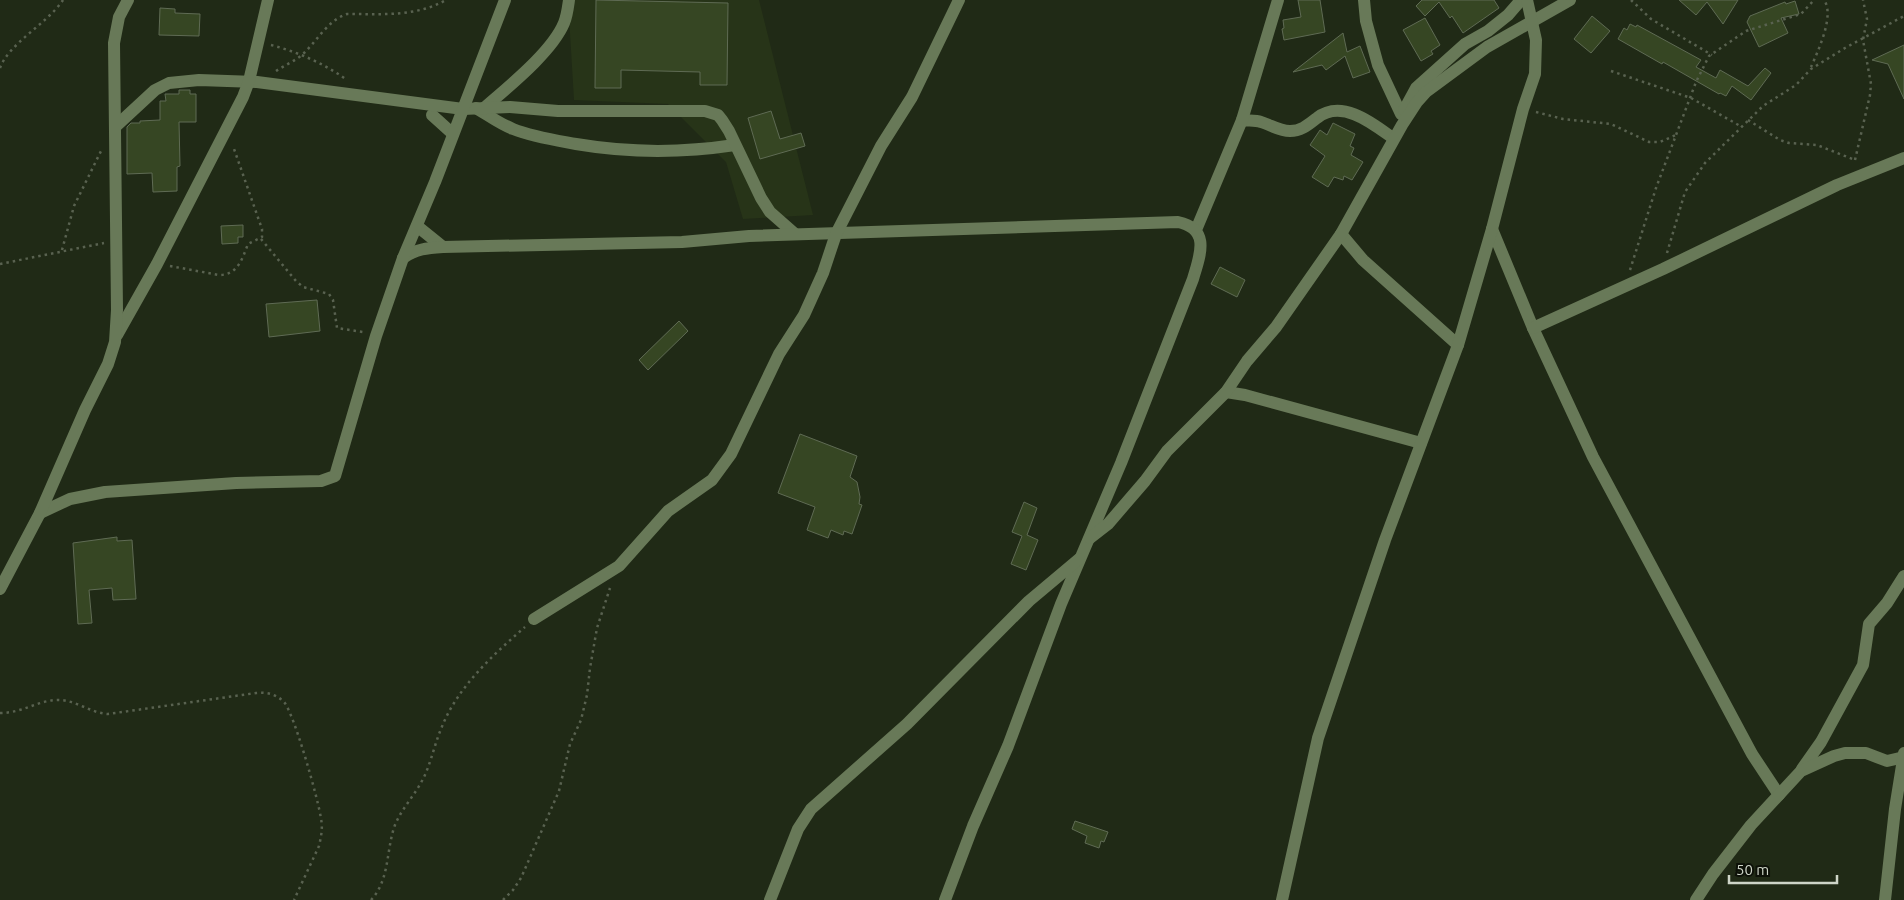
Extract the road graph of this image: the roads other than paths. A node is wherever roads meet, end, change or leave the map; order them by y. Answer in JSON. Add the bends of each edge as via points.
{"nodes":[{"id":1,"x":128,"y":0,"type":"edge"},
{"id":2,"x":268,"y":0,"type":"edge"},
{"id":3,"x":504,"y":0,"type":"edge"},
{"id":4,"x":569,"y":0,"type":"edge"},
{"id":5,"x":960,"y":0,"type":"edge"},
{"id":6,"x":1278,"y":0,"type":"edge"},
{"id":7,"x":1364,"y":0,"type":"edge"},
{"id":8,"x":1521,"y":0,"type":"edge"},
{"id":9,"x":1527,"y":0,"type":"edge"},
{"id":10,"x":1570,"y":0,"type":"edge"},
{"id":11,"x":1532,"y":22,"type":"junction"},
{"id":12,"x":253,"y":82,"type":"junction"},
{"id":13,"x":463,"y":108,"type":"junction"},
{"id":14,"x":480,"y":108,"type":"junction"},
{"id":15,"x":1401,"y":114,"type":"junction"},
{"id":16,"x":432,"y":115,"type":"dead end"},
{"id":17,"x":1242,"y":120,"type":"junction"},
{"id":18,"x":115,"y":132,"type":"junction"},
{"id":19,"x":453,"y":134,"type":"junction"},
{"id":20,"x":1390,"y":136,"type":"junction"},
{"id":21,"x":735,"y":145,"type":"junction"},
{"id":22,"x":1904,"y":158,"type":"edge"},
{"id":23,"x":1380,"y":164,"type":"junction"},
{"id":24,"x":417,"y":226,"type":"junction"},
{"id":25,"x":1492,"y":229,"type":"junction"},
{"id":26,"x":1196,"y":230,"type":"junction"},
{"id":27,"x":795,"y":234,"type":"junction"},
{"id":28,"x":836,"y":234,"type":"junction"},
{"id":29,"x":1341,"y":234,"type":"junction"},
{"id":30,"x":443,"y":247,"type":"junction"},
{"id":31,"x":403,"y":258,"type":"junction"},
{"id":32,"x":1533,"y":328,"type":"junction"},
{"id":33,"x":115,"y":338,"type":"junction"},
{"id":34,"x":1458,"y":345,"type":"junction"},
{"id":35,"x":1226,"y":392,"type":"junction"},
{"id":36,"x":1421,"y":443,"type":"junction"},
{"id":37,"x":40,"y":513,"type":"junction"},
{"id":38,"x":1088,"y":539,"type":"junction"},
{"id":39,"x":1080,"y":557,"type":"junction"},
{"id":40,"x":1904,"y":576,"type":"edge"},
{"id":41,"x":0,"y":589,"type":"edge"},
{"id":42,"x":534,"y":619,"type":"road end"},
{"id":43,"x":1904,"y":753,"type":"edge"},
{"id":44,"x":1904,"y":758,"type":"edge"},
{"id":45,"x":1801,"y":771,"type":"junction"},
{"id":46,"x":1779,"y":795,"type":"junction"},
{"id":47,"x":770,"y":900,"type":"edge"},
{"id":48,"x":946,"y":900,"type":"edge"},
{"id":49,"x":1282,"y":900,"type":"edge"},
{"id":50,"x":1696,"y":900,"type":"edge"},
{"id":51,"x":1885,"y":900,"type":"edge"}],
"edges":[{"from":1,"to":18,"type":"street","via":[[114,43]]},
{"from":2,"to":12,"type":"street"},
{"from":3,"to":13,"type":"street"},
{"from":4,"to":14,"type":"street","via":[[564,23],[552,42],[513,82]]},
{"from":5,"to":28,"type":"street","via":[[912,97],[881,146]]},
{"from":6,"to":17,"type":"street"},
{"from":7,"to":15,"type":"street","via":[[1378,65]]},
{"from":8,"to":15,"type":"street","via":[[1508,15],[1465,44],[1416,88]]},
{"from":9,"to":11,"type":"street"},
{"from":10,"to":11,"type":"street"},
{"from":11,"to":23,"type":"street","via":[[1487,47],[1426,92]]},
{"from":11,"to":25,"type":"street","via":[[1536,40],[1535,74]]},
{"from":12,"to":13,"type":"street"},
{"from":12,"to":18,"type":"street","via":[[199,80],[169,83],[150,94]]},
{"from":12,"to":33,"type":"street"},
{"from":13,"to":14,"type":"street"},
{"from":13,"to":19,"type":"street"},
{"from":14,"to":21,"type":"street","via":[[510,128],[532,135],[609,149],[702,150]]},
{"from":14,"to":21,"type":"street","via":[[510,107],[558,112],[706,111],[718,115]]},
{"from":15,"to":20,"type":"street"},
{"from":16,"to":19,"type":"street"},
{"from":17,"to":20,"type":"street","via":[[1260,121],[1289,131],[1305,128],[1325,113],[1341,111],[1362,117]]},
{"from":17,"to":26,"type":"street"},
{"from":18,"to":33,"type":"street"},
{"from":19,"to":24,"type":"street"},
{"from":20,"to":23,"type":"street"},
{"from":21,"to":27,"type":"street","via":[[760,198],[770,212]]},
{"from":22,"to":32,"type":"street","via":[[1837,184]]},
{"from":23,"to":29,"type":"street"},
{"from":24,"to":30,"type":"street"},
{"from":24,"to":31,"type":"street"},
{"from":25,"to":32,"type":"street"},
{"from":25,"to":34,"type":"street"},
{"from":26,"to":28,"type":"street","via":[[1188,224],[1161,221]]},
{"from":26,"to":38,"type":"street","via":[[1201,252],[1193,279]]},
{"from":27,"to":28,"type":"street"},
{"from":27,"to":30,"type":"street","via":[[682,242]]},
{"from":28,"to":42,"type":"street","via":[[804,315],[779,354],[731,454],[712,480],[668,511],[618,566]]},
{"from":29,"to":34,"type":"street","via":[[1363,260]]},
{"from":29,"to":35,"type":"street"},
{"from":30,"to":31,"type":"street","via":[[423,248]]},
{"from":31,"to":37,"type":"street","via":[[376,336],[337,474],[332,479],[105,492],[70,499]]},
{"from":32,"to":46,"type":"street","via":[[1597,466],[1752,754]]},
{"from":33,"to":37,"type":"street","via":[[108,364]]},
{"from":34,"to":36,"type":"street"},
{"from":35,"to":36,"type":"street"},
{"from":35,"to":38,"type":"street","via":[[1167,451],[1108,524]]},
{"from":36,"to":49,"type":"street","via":[[1384,540],[1318,738]]},
{"from":37,"to":41,"type":"street"},
{"from":38,"to":39,"type":"street"},
{"from":39,"to":47,"type":"street","via":[[1029,601],[907,724],[811,809],[798,829]]},
{"from":39,"to":48,"type":"street","via":[[1008,746],[972,826]]},
{"from":40,"to":45,"type":"street","via":[[1869,624],[1863,665],[1821,742]]},
{"from":43,"to":44,"type":"street"},
{"from":44,"to":45,"type":"street","via":[[1887,761],[1866,753],[1845,753]]},
{"from":44,"to":51,"type":"street"},
{"from":45,"to":46,"type":"street"},
{"from":46,"to":50,"type":"street","via":[[1751,825]]}]}
